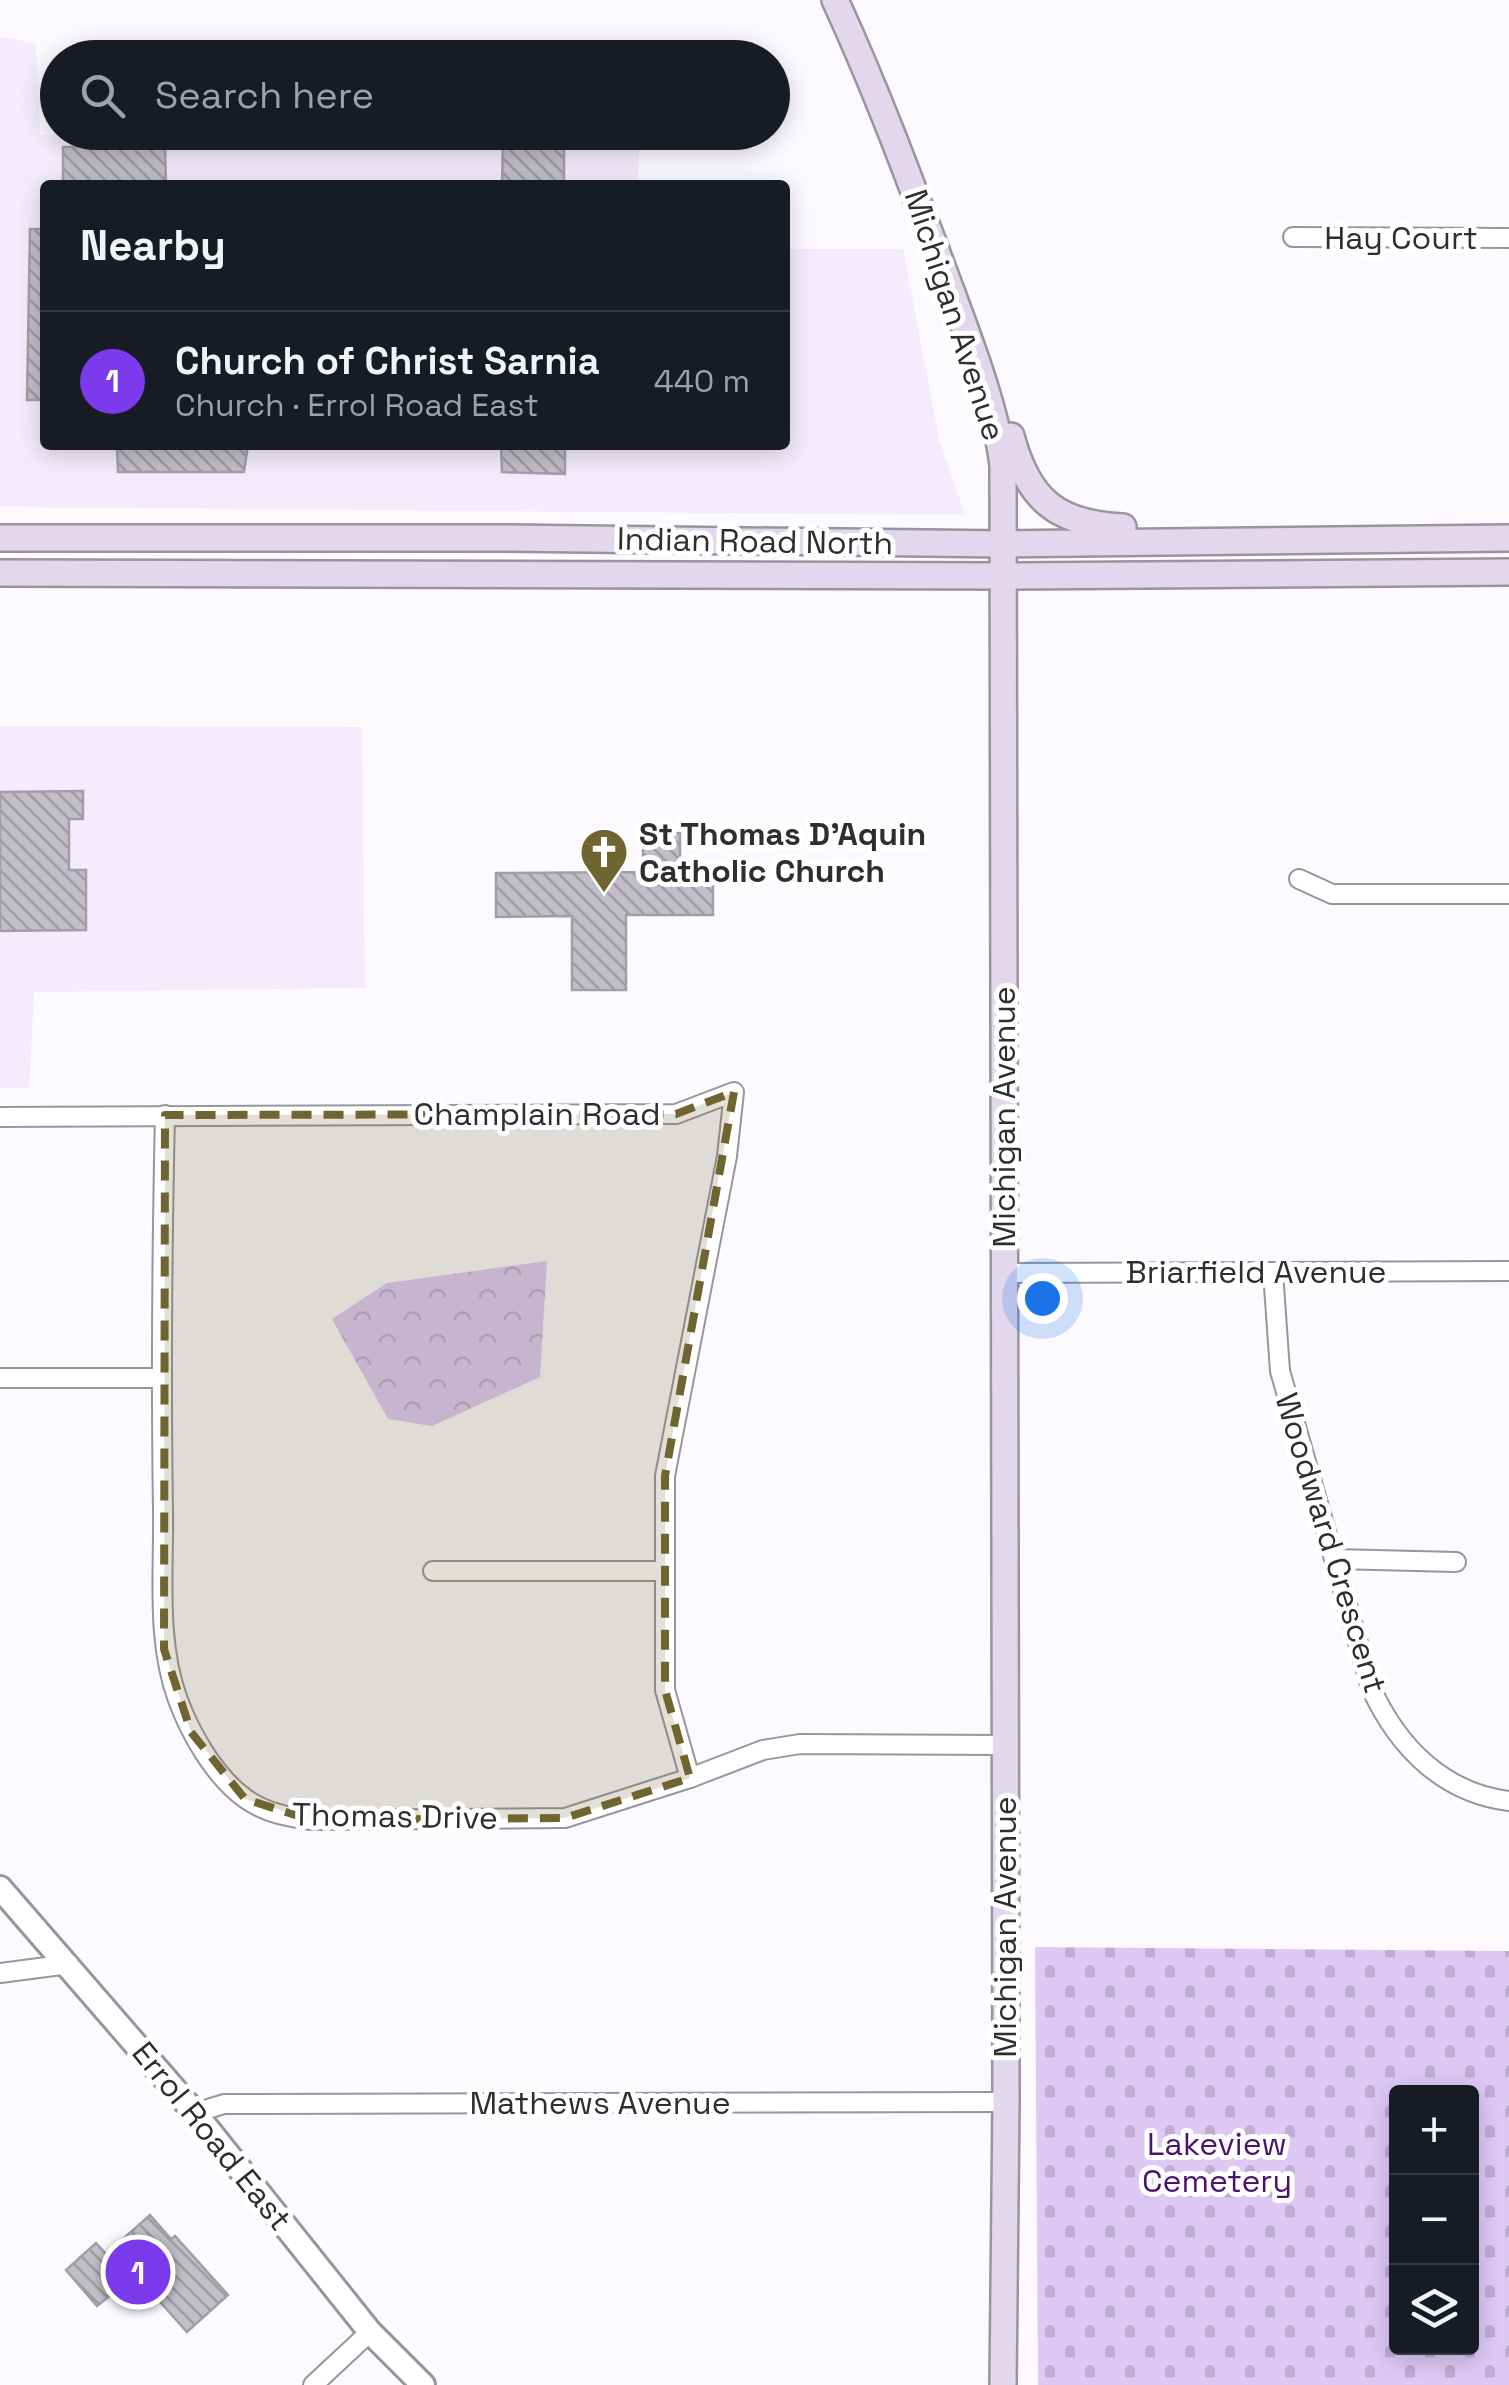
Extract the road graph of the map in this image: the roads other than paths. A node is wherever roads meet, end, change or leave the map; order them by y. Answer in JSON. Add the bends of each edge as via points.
{"nodes":[{"id":1,"x":835,"y":0,"type":"edge"},
{"id":2,"x":1293,"y":238,"type":"dead end"},
{"id":3,"x":1509,"y":238,"type":"edge"},
{"id":4,"x":968,"y":334,"type":"junction"},
{"id":5,"x":0,"y":538,"type":"edge"},
{"id":6,"x":1509,"y":538,"type":"edge"},
{"id":7,"x":1197,"y":540,"type":"junction"},
{"id":8,"x":1004,"y":544,"type":"junction"},
{"id":9,"x":1509,"y":572,"type":"edge"},
{"id":10,"x":0,"y":573,"type":"edge"},
{"id":11,"x":1005,"y":576,"type":"junction"},
{"id":12,"x":1298,"y":879,"type":"dead end"},
{"id":13,"x":1509,"y":894,"type":"edge"},
{"id":14,"x":165,"y":1115,"type":"junction"},
{"id":15,"x":0,"y":1117,"type":"edge"},
{"id":16,"x":1509,"y":1271,"type":"edge"},
{"id":17,"x":1273,"y":1272,"type":"junction"},
{"id":18,"x":1004,"y":1273,"type":"junction"},
{"id":19,"x":0,"y":1378,"type":"edge"},
{"id":20,"x":161,"y":1378,"type":"junction"},
{"id":21,"x":1335,"y":1560,"type":"junction"},
{"id":22,"x":1456,"y":1562,"type":"dead end"},
{"id":23,"x":665,"y":1571,"type":"junction"},
{"id":24,"x":434,"y":1572,"type":"dead end"},
{"id":25,"x":1004,"y":1745,"type":"junction"},
{"id":26,"x":690,"y":1778,"type":"junction"},
{"id":27,"x":1509,"y":1801,"type":"edge"},
{"id":28,"x":0,"y":1888,"type":"edge"},
{"id":29,"x":68,"y":1964,"type":"junction"},
{"id":30,"x":0,"y":1973,"type":"edge"},
{"id":31,"x":1006,"y":2102,"type":"junction"},
{"id":32,"x":195,"y":2114,"type":"junction"},
{"id":33,"x":370,"y":2332,"type":"junction"},
{"id":34,"x":313,"y":2385,"type":"edge"},
{"id":35,"x":423,"y":2385,"type":"edge"},
{"id":36,"x":1002,"y":2385,"type":"edge"}],
"edges":[{"from":1,"to":4,"type":"main road","name":"Michigan Avenue"},
{"from":2,"to":3,"type":"street","name":"Hay Court"},
{"from":4,"to":7,"type":"main road","via":[[995,380],[1015,452],[1038,496],[1077,522]]},
{"from":4,"to":8,"type":"main road","name":"Michigan Avenue","via":[[1002,456]]},
{"from":5,"to":8,"type":"main road","name":"Indian Road North"},
{"from":6,"to":7,"type":"main road","name":"Indian Road North"},
{"from":7,"to":8,"type":"main road","name":"Indian Road North"},
{"from":8,"to":11,"type":"main road","name":"Michigan Avenue"},
{"from":9,"to":11,"type":"main road","name":"Indian Road North"},
{"from":10,"to":11,"type":"main road","name":"Indian Road North"},
{"from":11,"to":18,"type":"main road","name":"Michigan Avenue"},
{"from":12,"to":13,"type":"street","via":[[1332,894]]},
{"from":14,"to":15,"type":"street","name":"Champlain Road"},
{"from":14,"to":20,"type":"street","name":"Thomas Drive"},
{"from":14,"to":23,"type":"street","name":"Champlain Road","via":[[676,1114],[734,1092],[728,1156],[667,1455]]},
{"from":16,"to":17,"type":"street","name":"Briarfield Avenue"},
{"from":17,"to":18,"type":"street","name":"Briarfield Avenue"},
{"from":17,"to":21,"type":"street","name":"Woodward Crescent","via":[[1280,1371]]},
{"from":18,"to":25,"type":"main road","name":"Michigan Avenue"},
{"from":19,"to":20,"type":"street"},
{"from":20,"to":26,"type":"street","name":"Thomas Drive","via":[[164,1648],[191,1732],[245,1799],[277,1815],[311,1820],[565,1818]]},
{"from":21,"to":22,"type":"street"},
{"from":21,"to":27,"type":"street","name":"Woodward Crescent","via":[[1371,1688],[1394,1731],[1425,1766],[1457,1786]]},
{"from":23,"to":24,"type":"street"},
{"from":23,"to":26,"type":"street","name":"Champlain Road","via":[[665,1690]]},
{"from":25,"to":26,"type":"street","name":"Thomas Drive","via":[[800,1744],[763,1750]]},
{"from":25,"to":31,"type":"main road","name":"Michigan Avenue"},
{"from":28,"to":29,"type":"street","name":"Errol Road East"},
{"from":29,"to":30,"type":"street"},
{"from":29,"to":32,"type":"street","name":"Errol Road East"},
{"from":31,"to":32,"type":"street","name":"Mathews Avenue","via":[[224,2104]]},
{"from":31,"to":36,"type":"main road","name":"Michigan Avenue"},
{"from":32,"to":33,"type":"street","name":"Errol Road East"},
{"from":33,"to":34,"type":"street"},
{"from":33,"to":35,"type":"street","name":"Errol Road East"}]}
